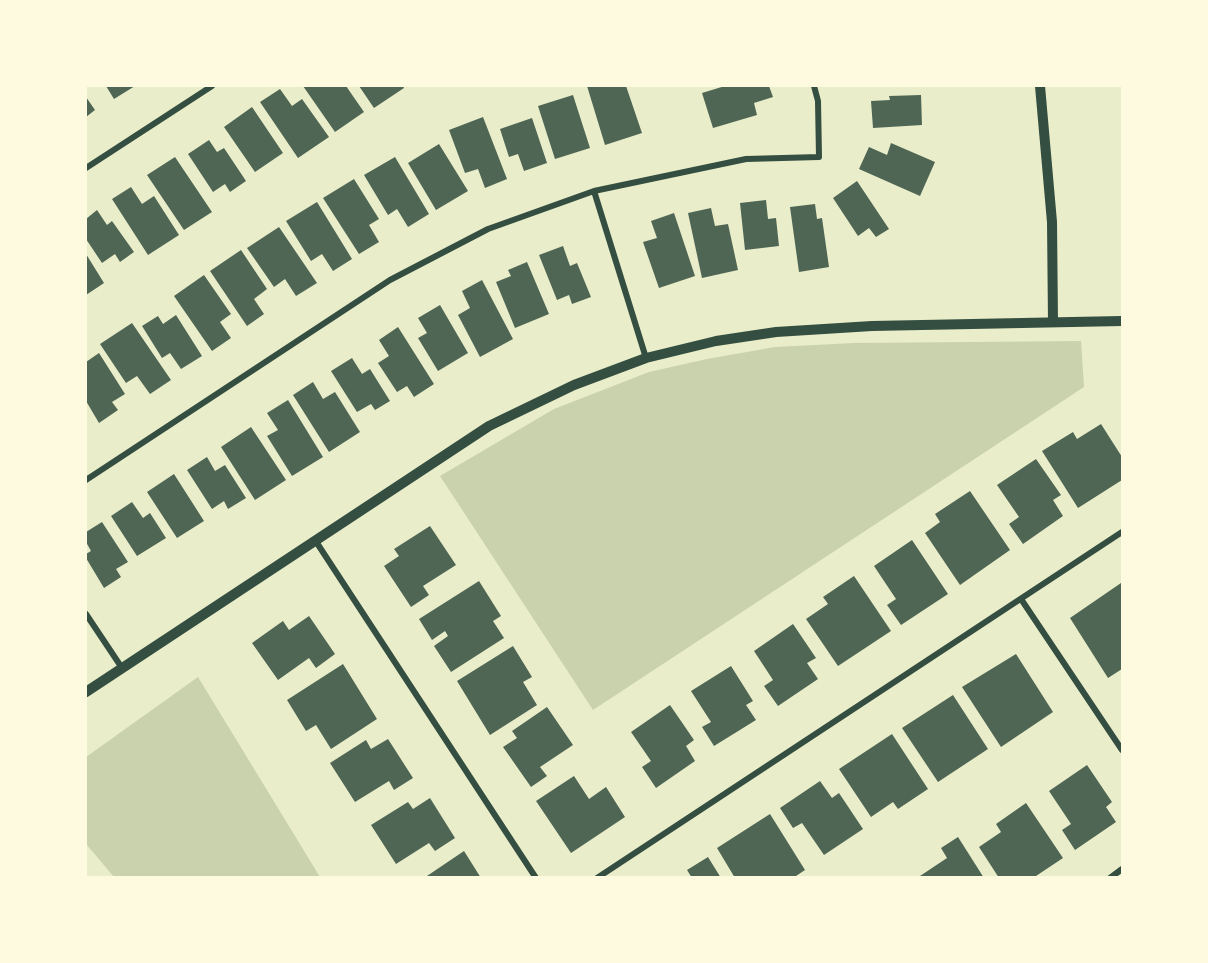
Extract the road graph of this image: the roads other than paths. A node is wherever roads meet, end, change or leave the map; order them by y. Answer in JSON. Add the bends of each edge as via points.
{"nodes":[{"id":1,"x":212,"y":86,"type":"edge"},
{"id":2,"x":814,"y":86,"type":"edge"},
{"id":3,"x":1040,"y":86,"type":"edge"},
{"id":4,"x":86,"y":168,"type":"edge"},
{"id":5,"x":594,"y":191,"type":"junction"},
{"id":6,"x":1122,"y":321,"type":"edge"},
{"id":7,"x":1053,"y":322,"type":"junction"},
{"id":8,"x":645,"y":358,"type":"junction"},
{"id":9,"x":86,"y":480,"type":"edge"},
{"id":10,"x":1122,"y":532,"type":"edge"},
{"id":11,"x":315,"y":539,"type":"junction"},
{"id":12,"x":1021,"y":599,"type":"junction"},
{"id":13,"x":86,"y":614,"type":"edge"},
{"id":14,"x":122,"y":668,"type":"junction"},
{"id":15,"x":86,"y":692,"type":"edge"},
{"id":16,"x":1122,"y":750,"type":"edge"},
{"id":17,"x":1122,"y":869,"type":"edge"},
{"id":18,"x":536,"y":878,"type":"edge"},
{"id":19,"x":597,"y":878,"type":"edge"},
{"id":20,"x":1110,"y":878,"type":"edge"}],
"edges":[{"from":1,"to":4,"type":"street"},
{"from":2,"to":5,"type":"street","via":[[819,157],[746,159]]},
{"from":3,"to":7,"type":"street","via":[[1052,222]]},
{"from":5,"to":8,"type":"street"},
{"from":5,"to":9,"type":"street","via":[[489,229],[390,280]]},
{"from":6,"to":7,"type":"street"},
{"from":7,"to":8,"type":"street","via":[[776,332]]},
{"from":8,"to":11,"type":"street","via":[[564,389],[489,426]]},
{"from":10,"to":12,"type":"street"},
{"from":11,"to":14,"type":"street"},
{"from":11,"to":18,"type":"street"},
{"from":12,"to":16,"type":"street"},
{"from":12,"to":19,"type":"street"},
{"from":13,"to":14,"type":"street"},
{"from":14,"to":15,"type":"street"},
{"from":17,"to":20,"type":"street"}]}
